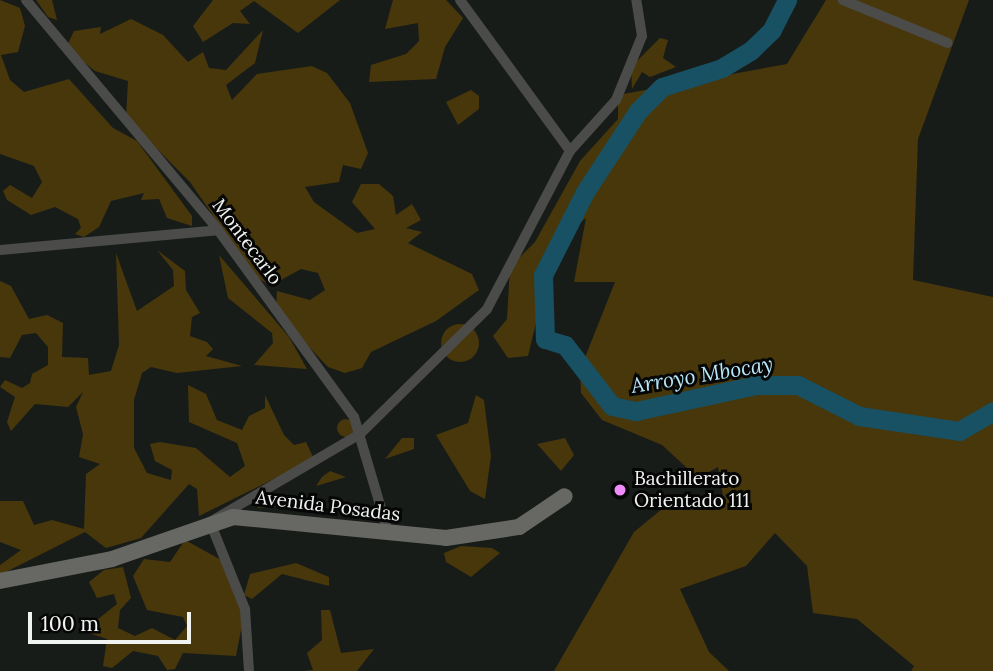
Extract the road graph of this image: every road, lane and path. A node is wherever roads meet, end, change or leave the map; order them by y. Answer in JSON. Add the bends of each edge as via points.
{"nodes":[{"id":1,"x":26,"y":0,"type":"edge"},
{"id":2,"x":460,"y":0,"type":"edge"},
{"id":3,"x":636,"y":0,"type":"edge"},
{"id":4,"x":843,"y":0,"type":"edge"},
{"id":5,"x":948,"y":43,"type":"dead end"},
{"id":6,"x":570,"y":151,"type":"junction"},
{"id":7,"x":218,"y":230,"type":"junction"},
{"id":8,"x":0,"y":250,"type":"edge"},
{"id":9,"x":360,"y":434,"type":"junction"},
{"id":10,"x":565,"y":496,"type":"dead end"},
{"id":11,"x":210,"y":522,"type":"junction"},
{"id":12,"x":389,"y":535,"type":"junction"},
{"id":13,"x":0,"y":581,"type":"edge"},
{"id":14,"x":249,"y":671,"type":"edge"}],
"edges":[{"from":1,"to":7,"type":"street","name":"Montecarlo"},
{"from":2,"to":6,"type":"street"},
{"from":3,"to":6,"type":"street","via":[[639,50],[616,100]]},
{"from":4,"to":5,"type":"street"},
{"from":6,"to":9,"type":"street","via":[[487,309]]},
{"from":7,"to":8,"type":"street"},
{"from":7,"to":9,"type":"street","name":"Montecarlo"},
{"from":9,"to":11,"type":"street"},
{"from":9,"to":12,"type":"street","name":"Montecarlo"},
{"from":10,"to":12,"type":"street","name":"Avenida Posadas","via":[[534,521],[512,529],[446,538]]},
{"from":11,"to":12,"type":"street","name":"Avenida Posadas","via":[[245,516]]},
{"from":11,"to":13,"type":"street","name":"Avenida Posadas","via":[[112,559]]},
{"from":11,"to":14,"type":"street","via":[[245,608]]}]}
